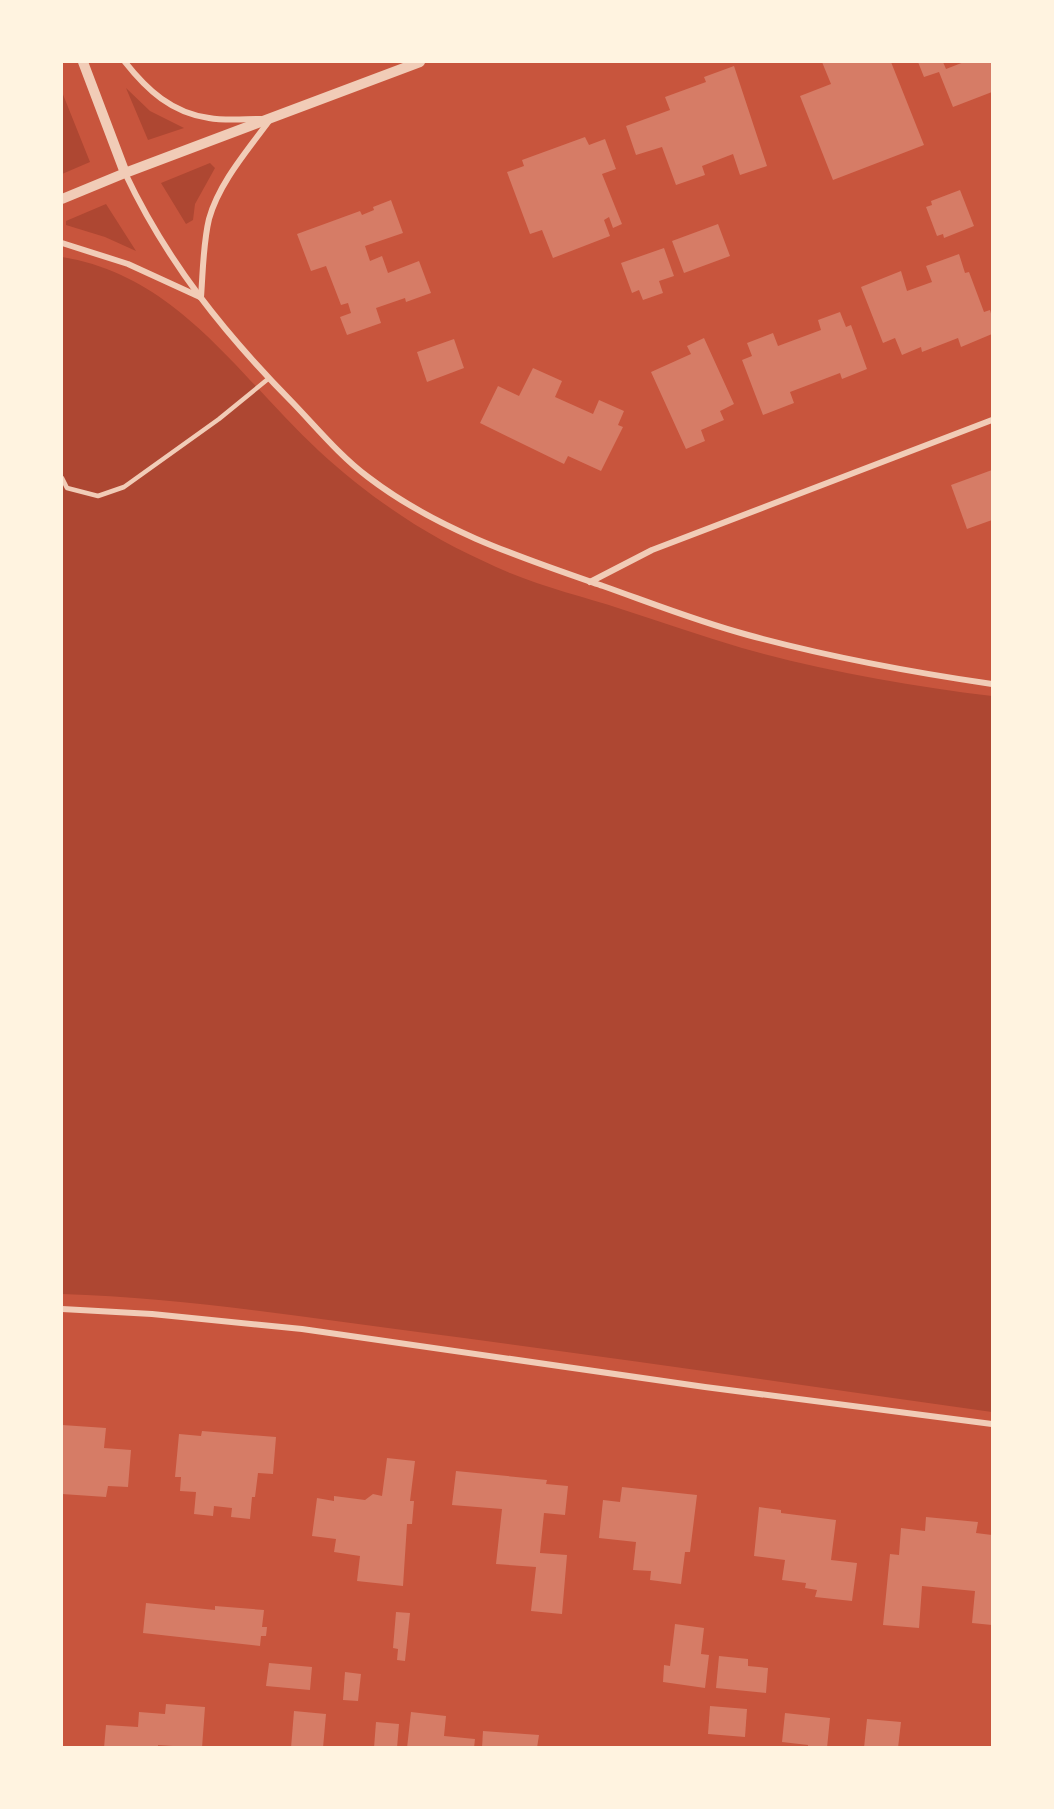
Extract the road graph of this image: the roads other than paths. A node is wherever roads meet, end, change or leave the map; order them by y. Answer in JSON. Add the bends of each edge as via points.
{"nodes":[{"id":1,"x":83,"y":62,"type":"edge"},
{"id":2,"x":125,"y":62,"type":"edge"},
{"id":3,"x":420,"y":62,"type":"edge"},
{"id":4,"x":270,"y":119,"type":"junction"},
{"id":5,"x":125,"y":173,"type":"junction"},
{"id":6,"x":62,"y":199,"type":"edge"},
{"id":7,"x":62,"y":243,"type":"edge"},
{"id":8,"x":201,"y":297,"type":"junction"},
{"id":9,"x":268,"y":379,"type":"junction"},
{"id":10,"x":993,"y":420,"type":"edge"},
{"id":11,"x":62,"y":478,"type":"edge"},
{"id":12,"x":590,"y":582,"type":"junction"},
{"id":13,"x":993,"y":684,"type":"edge"},
{"id":14,"x":62,"y":1309,"type":"edge"},
{"id":15,"x":993,"y":1424,"type":"edge"}],
"edges":[{"from":1,"to":5,"type":"street"},
{"from":2,"to":4,"type":"street","via":[[154,94],[189,114],[210,119]]},
{"from":3,"to":4,"type":"street"},
{"from":4,"to":5,"type":"street"},
{"from":4,"to":8,"type":"street","via":[[214,205],[205,244]]},
{"from":5,"to":6,"type":"street"},
{"from":5,"to":8,"type":"street","via":[[161,242]]},
{"from":7,"to":8,"type":"street","via":[[128,264]]},
{"from":8,"to":9,"type":"street"},
{"from":9,"to":11,"type":"lane","via":[[124,487],[98,496],[68,488]]},
{"from":9,"to":12,"type":"street","via":[[344,456],[396,495],[486,543]]},
{"from":10,"to":12,"type":"street","via":[[652,550]]},
{"from":12,"to":13,"type":"street","via":[[756,637],[848,660]]},
{"from":14,"to":15,"type":"street","via":[[302,1329]]}]}
